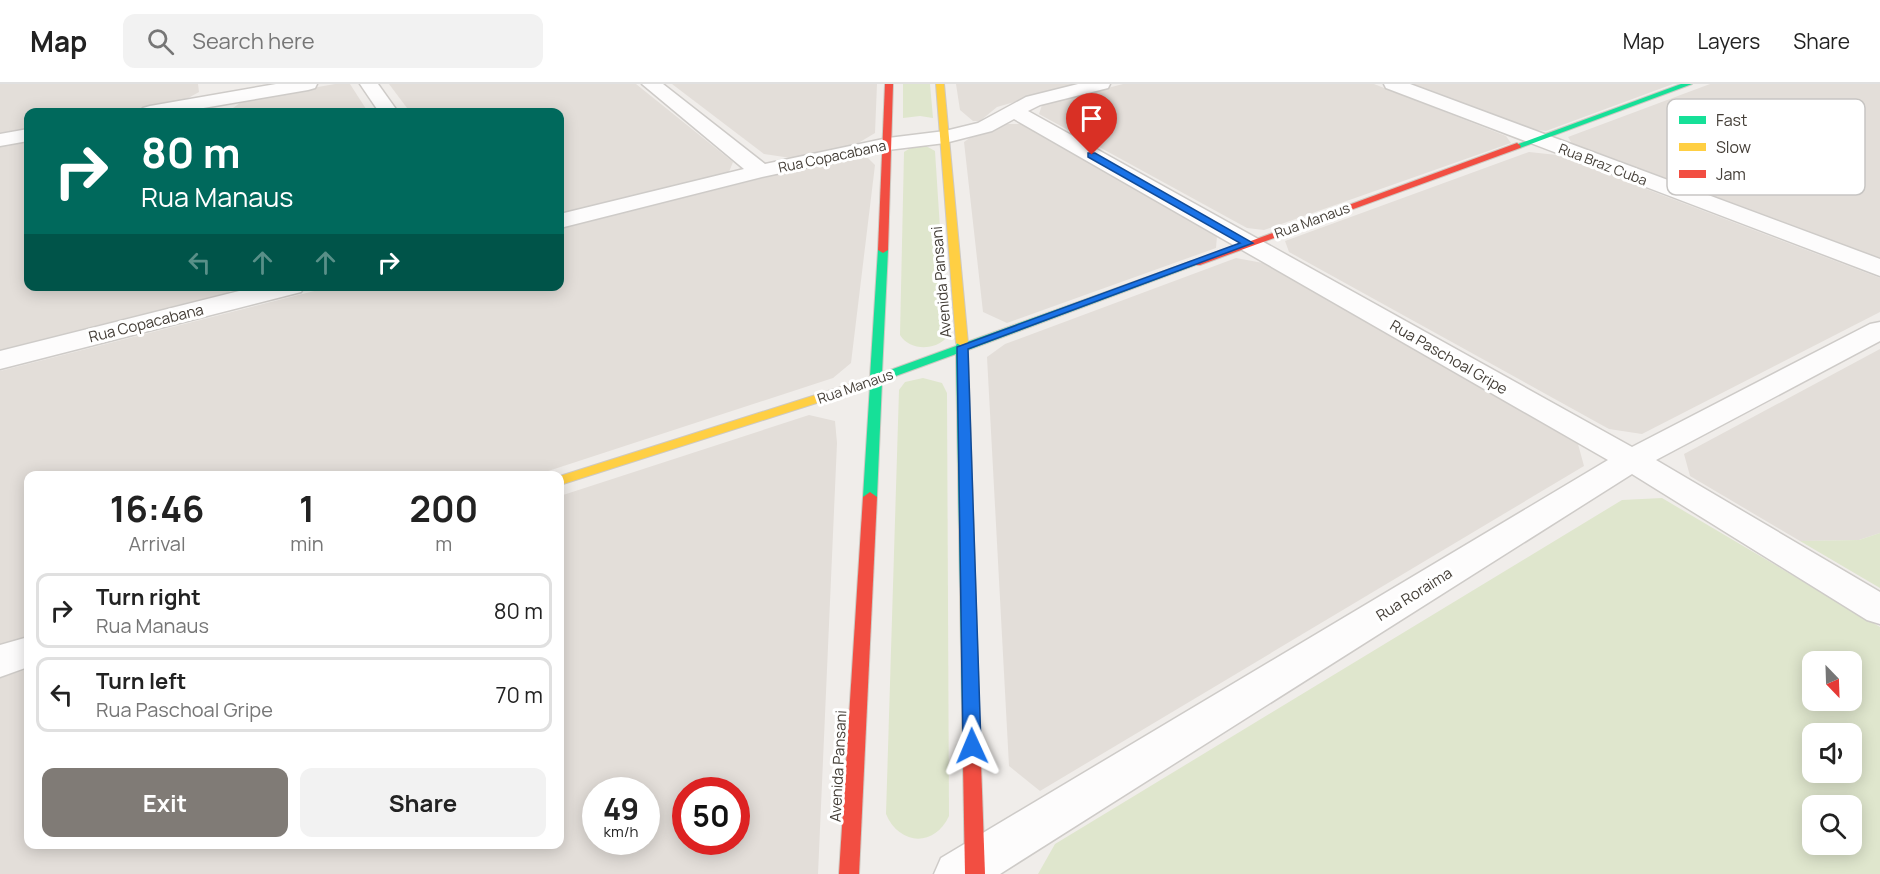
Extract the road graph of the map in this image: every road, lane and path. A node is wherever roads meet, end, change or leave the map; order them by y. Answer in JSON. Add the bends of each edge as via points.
{"nodes":[{"id":1,"x":308,"y":84,"type":"edge"},
{"id":2,"x":369,"y":84,"type":"edge"},
{"id":3,"x":651,"y":84,"type":"edge"},
{"id":4,"x":889,"y":84,"type":"edge"},
{"id":5,"x":940,"y":84,"type":"edge"},
{"id":6,"x":1101,"y":84,"type":"edge"},
{"id":7,"x":1393,"y":84,"type":"edge"},
{"id":8,"x":1688,"y":84,"type":"edge"},
{"id":9,"x":211,"y":99,"type":"edge"},
{"id":10,"x":169,"y":108,"type":"edge"},
{"id":11,"x":386,"y":108,"type":"edge"},
{"id":12,"x":1013,"y":111,"type":"junction"},
{"id":13,"x":24,"y":136,"type":"edge"},
{"id":14,"x":945,"y":137,"type":"junction"},
{"id":15,"x":0,"y":140,"type":"edge"},
{"id":16,"x":1538,"y":140,"type":"junction"},
{"id":17,"x":888,"y":144,"type":"junction"},
{"id":18,"x":761,"y":171,"type":"junction"},
{"id":19,"x":1667,"y":188,"type":"edge"},
{"id":20,"x":1685,"y":195,"type":"edge"},
{"id":21,"x":564,"y":220,"type":"edge"},
{"id":22,"x":1248,"y":243,"type":"junction"},
{"id":23,"x":1880,"y":268,"type":"edge"},
{"id":24,"x":266,"y":291,"type":"edge"},
{"id":25,"x":1880,"y":330,"type":"edge"},
{"id":26,"x":962,"y":347,"type":"junction"},
{"id":27,"x":0,"y":360,"type":"edge"},
{"id":28,"x":877,"y":379,"type":"junction"},
{"id":29,"x":1632,"y":460,"type":"junction"},
{"id":30,"x":564,"y":480,"type":"edge"},
{"id":31,"x":1880,"y":610,"type":"edge"},
{"id":32,"x":24,"y":653,"type":"edge"},
{"id":33,"x":0,"y":661,"type":"edge"},
{"id":34,"x":969,"y":871,"type":"edge"},
{"id":35,"x":849,"y":874,"type":"edge"}],
"edges":[{"from":1,"to":9,"type":"street"},
{"from":2,"to":11,"type":"street"},
{"from":3,"to":18,"type":"street"},
{"from":4,"to":17,"type":"main road","name":"Avenida Pansani"},
{"from":5,"to":14,"type":"main road","name":"Avenida Pansani"},
{"from":6,"to":12,"type":"street","name":"Rua Copacabana","via":[[1033,101]]},
{"from":7,"to":16,"type":"street","name":"Rua Braz Cuba"},
{"from":8,"to":16,"type":"main road","name":"Rua Manaus"},
{"from":9,"to":10,"type":"street"},
{"from":12,"to":14,"type":"street","name":"Rua Copacabana","via":[[985,127]]},
{"from":12,"to":22,"type":"street","name":"Rua Paschoal Gripe"},
{"from":13,"to":15,"type":"street"},
{"from":14,"to":17,"type":"street","name":"Rua Copacabana"},
{"from":14,"to":26,"type":"main road","name":"Avenida Pansani"},
{"from":16,"to":19,"type":"street","name":"Rua Braz Cuba"},
{"from":16,"to":22,"type":"main road","name":"Rua Manaus"},
{"from":17,"to":18,"type":"street","name":"Rua Copacabana"},
{"from":17,"to":28,"type":"main road","name":"Avenida Pansani"},
{"from":18,"to":21,"type":"street","name":"Rua Copacabana"},
{"from":20,"to":23,"type":"street","name":"Rua Braz Cuba"},
{"from":22,"to":26,"type":"main road","name":"Rua Manaus"},
{"from":22,"to":29,"type":"street","name":"Rua Paschoal Gripe"},
{"from":24,"to":27,"type":"street","name":"Rua Copacabana"},
{"from":25,"to":29,"type":"street","name":"Rua Roraima"},
{"from":26,"to":28,"type":"main road","name":"Rua Manaus"},
{"from":26,"to":34,"type":"main road","name":"Avenida Pansani"},
{"from":28,"to":30,"type":"main road","name":"Rua Manaus"},
{"from":28,"to":35,"type":"main road","name":"Avenida Pansani"},
{"from":29,"to":31,"type":"street","name":"Rua Paschoal Gripe"},
{"from":29,"to":34,"type":"street","name":"Rua Roraima"},
{"from":32,"to":33,"type":"street"}]}
